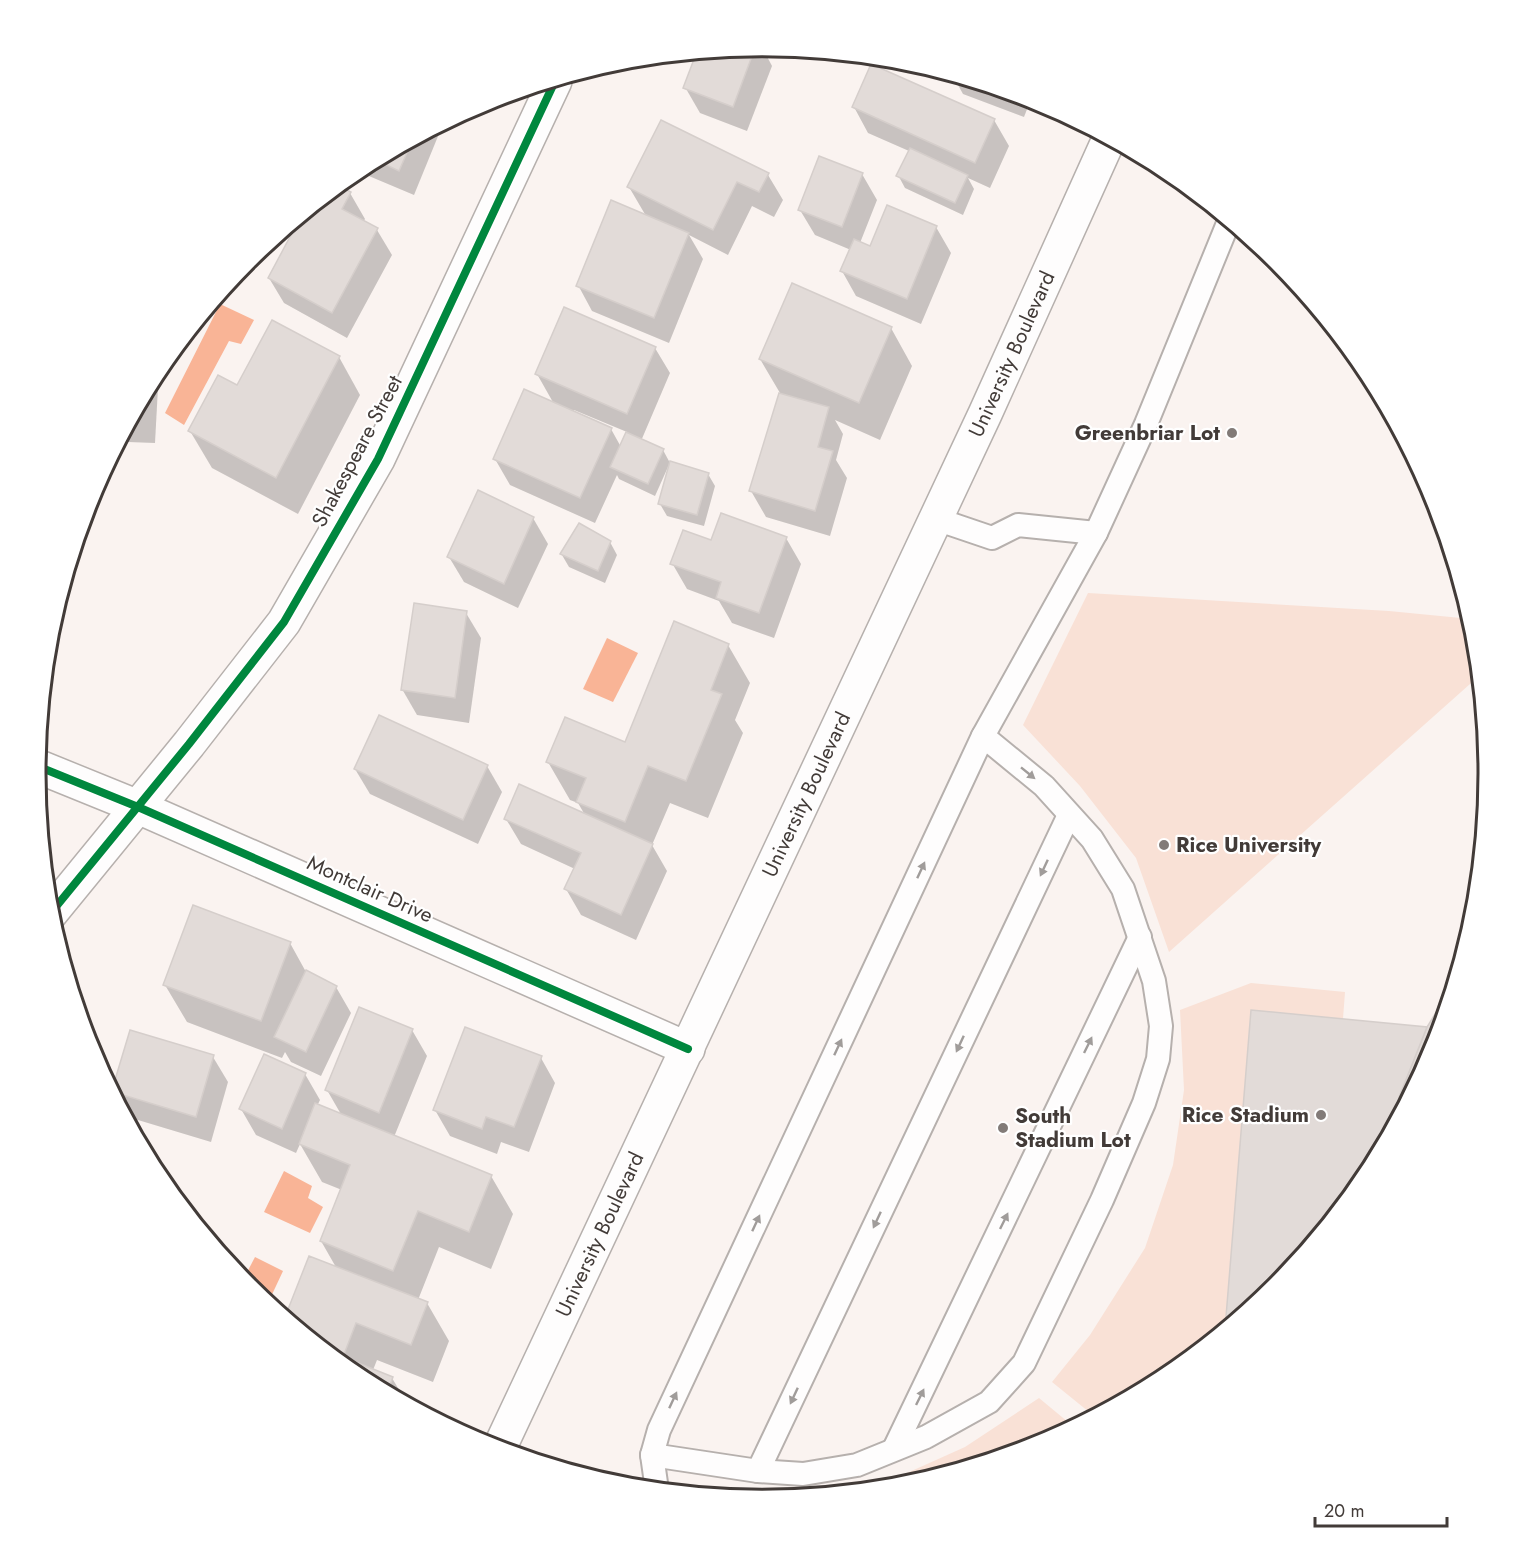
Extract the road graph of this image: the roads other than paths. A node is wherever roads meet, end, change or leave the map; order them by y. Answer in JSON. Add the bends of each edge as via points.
{"nodes":[{"id":1,"x":551,"y":90,"type":"edge"},
{"id":2,"x":1106,"y":146,"type":"edge"},
{"id":3,"x":1226,"y":228,"type":"edge"},
{"id":4,"x":936,"y":519,"type":"junction"},
{"id":5,"x":1096,"y":533,"type":"junction"},
{"id":6,"x":983,"y":736,"type":"junction"},
{"id":7,"x":46,"y":770,"type":"edge"},
{"id":8,"x":138,"y":807,"type":"junction"},
{"id":9,"x":1069,"y":815,"type":"junction"},
{"id":10,"x":59,"y":904,"type":"edge"},
{"id":11,"x":1140,"y":937,"type":"junction"},
{"id":12,"x":688,"y":1049,"type":"junction"},
{"id":13,"x":503,"y":1441,"type":"edge"},
{"id":14,"x":894,"y":1449,"type":"junction"},
{"id":15,"x":652,"y":1455,"type":"junction"},
{"id":16,"x":758,"y":1471,"type":"junction"},
{"id":17,"x":656,"y":1481,"type":"edge"}],
"edges":[{"from":1,"to":8,"type":"street","name":"Shakespeare Street","via":[[378,459],[284,622]]},
{"from":2,"to":4,"type":"street","name":"University Boulevard"},
{"from":3,"to":5,"type":"lane","via":[[1146,424]]},
{"from":4,"to":5,"type":"lane","via":[[992,538],[1018,525]]},
{"from":4,"to":12,"type":"street","name":"University Boulevard"},
{"from":5,"to":6,"type":"lane"},
{"from":6,"to":9,"type":"lane","one_way":true,"via":[[1044,786]]},
{"from":15,"to":6,"type":"lane","one_way":true,"via":[[664,1419]]},
{"from":7,"to":8,"type":"street","name":"Montclair Drive"},
{"from":8,"to":10,"type":"street","name":"Shakespeare Street"},
{"from":8,"to":12,"type":"street","name":"Montclair Drive"},
{"from":9,"to":11,"type":"lane","via":[[1092,839],[1124,889]]},
{"from":9,"to":16,"type":"lane","one_way":true},
{"from":14,"to":11,"type":"lane","one_way":true},
{"from":11,"to":14,"type":"lane","via":[[1154,981],[1161,1026],[1158,1059],[1144,1103],[1024,1363],[989,1402],[926,1437]]},
{"from":12,"to":13,"type":"street","name":"University Boulevard"},
{"from":14,"to":16,"type":"lane","via":[[857,1465],[803,1474]]},
{"from":15,"to":16,"type":"lane"},
{"from":15,"to":17,"type":"lane"}]}
